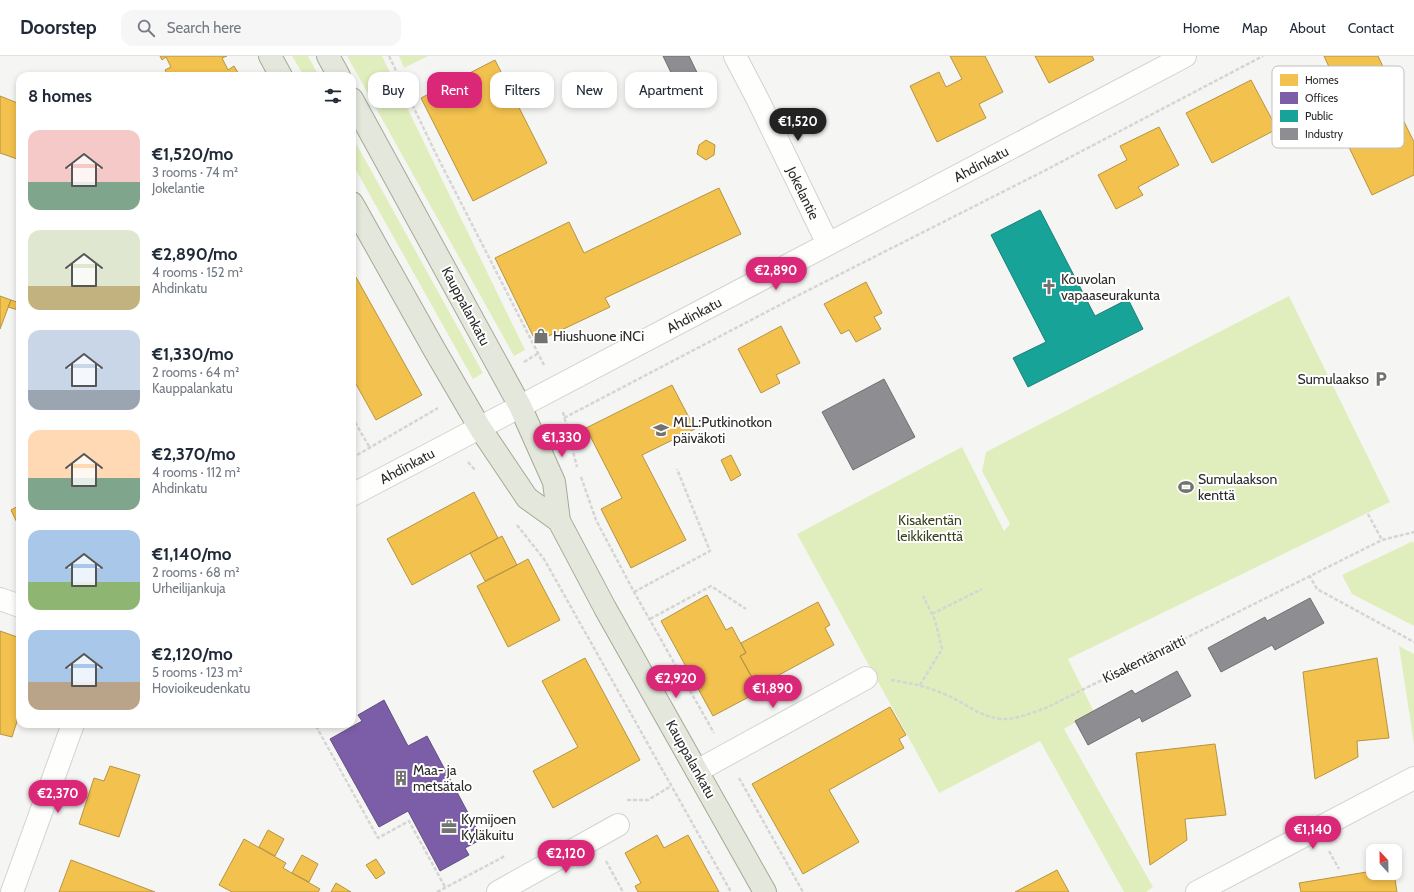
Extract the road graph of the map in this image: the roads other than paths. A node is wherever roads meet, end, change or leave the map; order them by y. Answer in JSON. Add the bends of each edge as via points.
{"nodes":[{"id":1,"x":270,"y":56,"type":"edge"},
{"id":2,"x":328,"y":56,"type":"edge"},
{"id":3,"x":735,"y":56,"type":"edge"},
{"id":4,"x":1184,"y":56,"type":"edge"},
{"id":5,"x":279,"y":72,"type":"edge"},
{"id":6,"x":337,"y":72,"type":"edge"},
{"id":7,"x":356,"y":106,"type":"edge"},
{"id":8,"x":356,"y":210,"type":"edge"},
{"id":9,"x":828,"y":244,"type":"junction"},
{"id":10,"x":520,"y":406,"type":"junction"},
{"id":11,"x":480,"y":428,"type":"junction"},
{"id":12,"x":356,"y":493,"type":"edge"},
{"id":13,"x":559,"y":521,"type":"junction"},
{"id":14,"x":0,"y":599,"type":"edge"},
{"id":15,"x":16,"y":605,"type":"edge"},
{"id":16,"x":866,"y":678,"type":"road end"},
{"id":17,"x":72,"y":728,"type":"edge"},
{"id":18,"x":697,"y":771,"type":"junction"},
{"id":19,"x":1414,"y":778,"type":"edge"},
{"id":20,"x":618,"y":825,"type":"dead end"},
{"id":21,"x":12,"y":892,"type":"edge"},
{"id":22,"x":498,"y":892,"type":"edge"},
{"id":23,"x":765,"y":892,"type":"edge"},
{"id":24,"x":1197,"y":892,"type":"edge"}],
"edges":[{"from":1,"to":5,"type":"main road"},
{"from":2,"to":6,"type":"main road"},
{"from":3,"to":9,"type":"street","name":"Jokelantie"},
{"from":4,"to":9,"type":"street","name":"Ahdinkatu"},
{"from":7,"to":10,"type":"main road","name":"Kauppalankatu"},
{"from":8,"to":11,"type":"main road","name":"Kauppalankatu"},
{"from":9,"to":10,"type":"street","name":"Ahdinkatu"},
{"from":10,"to":11,"type":"street","name":"Ahdinkatu"},
{"from":10,"to":13,"type":"main road","name":"Kauppalankatu","via":[[554,482]]},
{"from":11,"to":12,"type":"street","name":"Ahdinkatu"},
{"from":11,"to":13,"type":"main road","name":"Kauppalankatu","via":[[527,498]]},
{"from":13,"to":18,"type":"main road","name":"Kauppalankatu"},
{"from":14,"to":15,"type":"street"},
{"from":16,"to":18,"type":"street"},
{"from":17,"to":21,"type":"street"},
{"from":18,"to":23,"type":"main road","name":"Kauppalankatu"},
{"from":19,"to":24,"type":"street"},
{"from":20,"to":22,"type":"street"}]}
